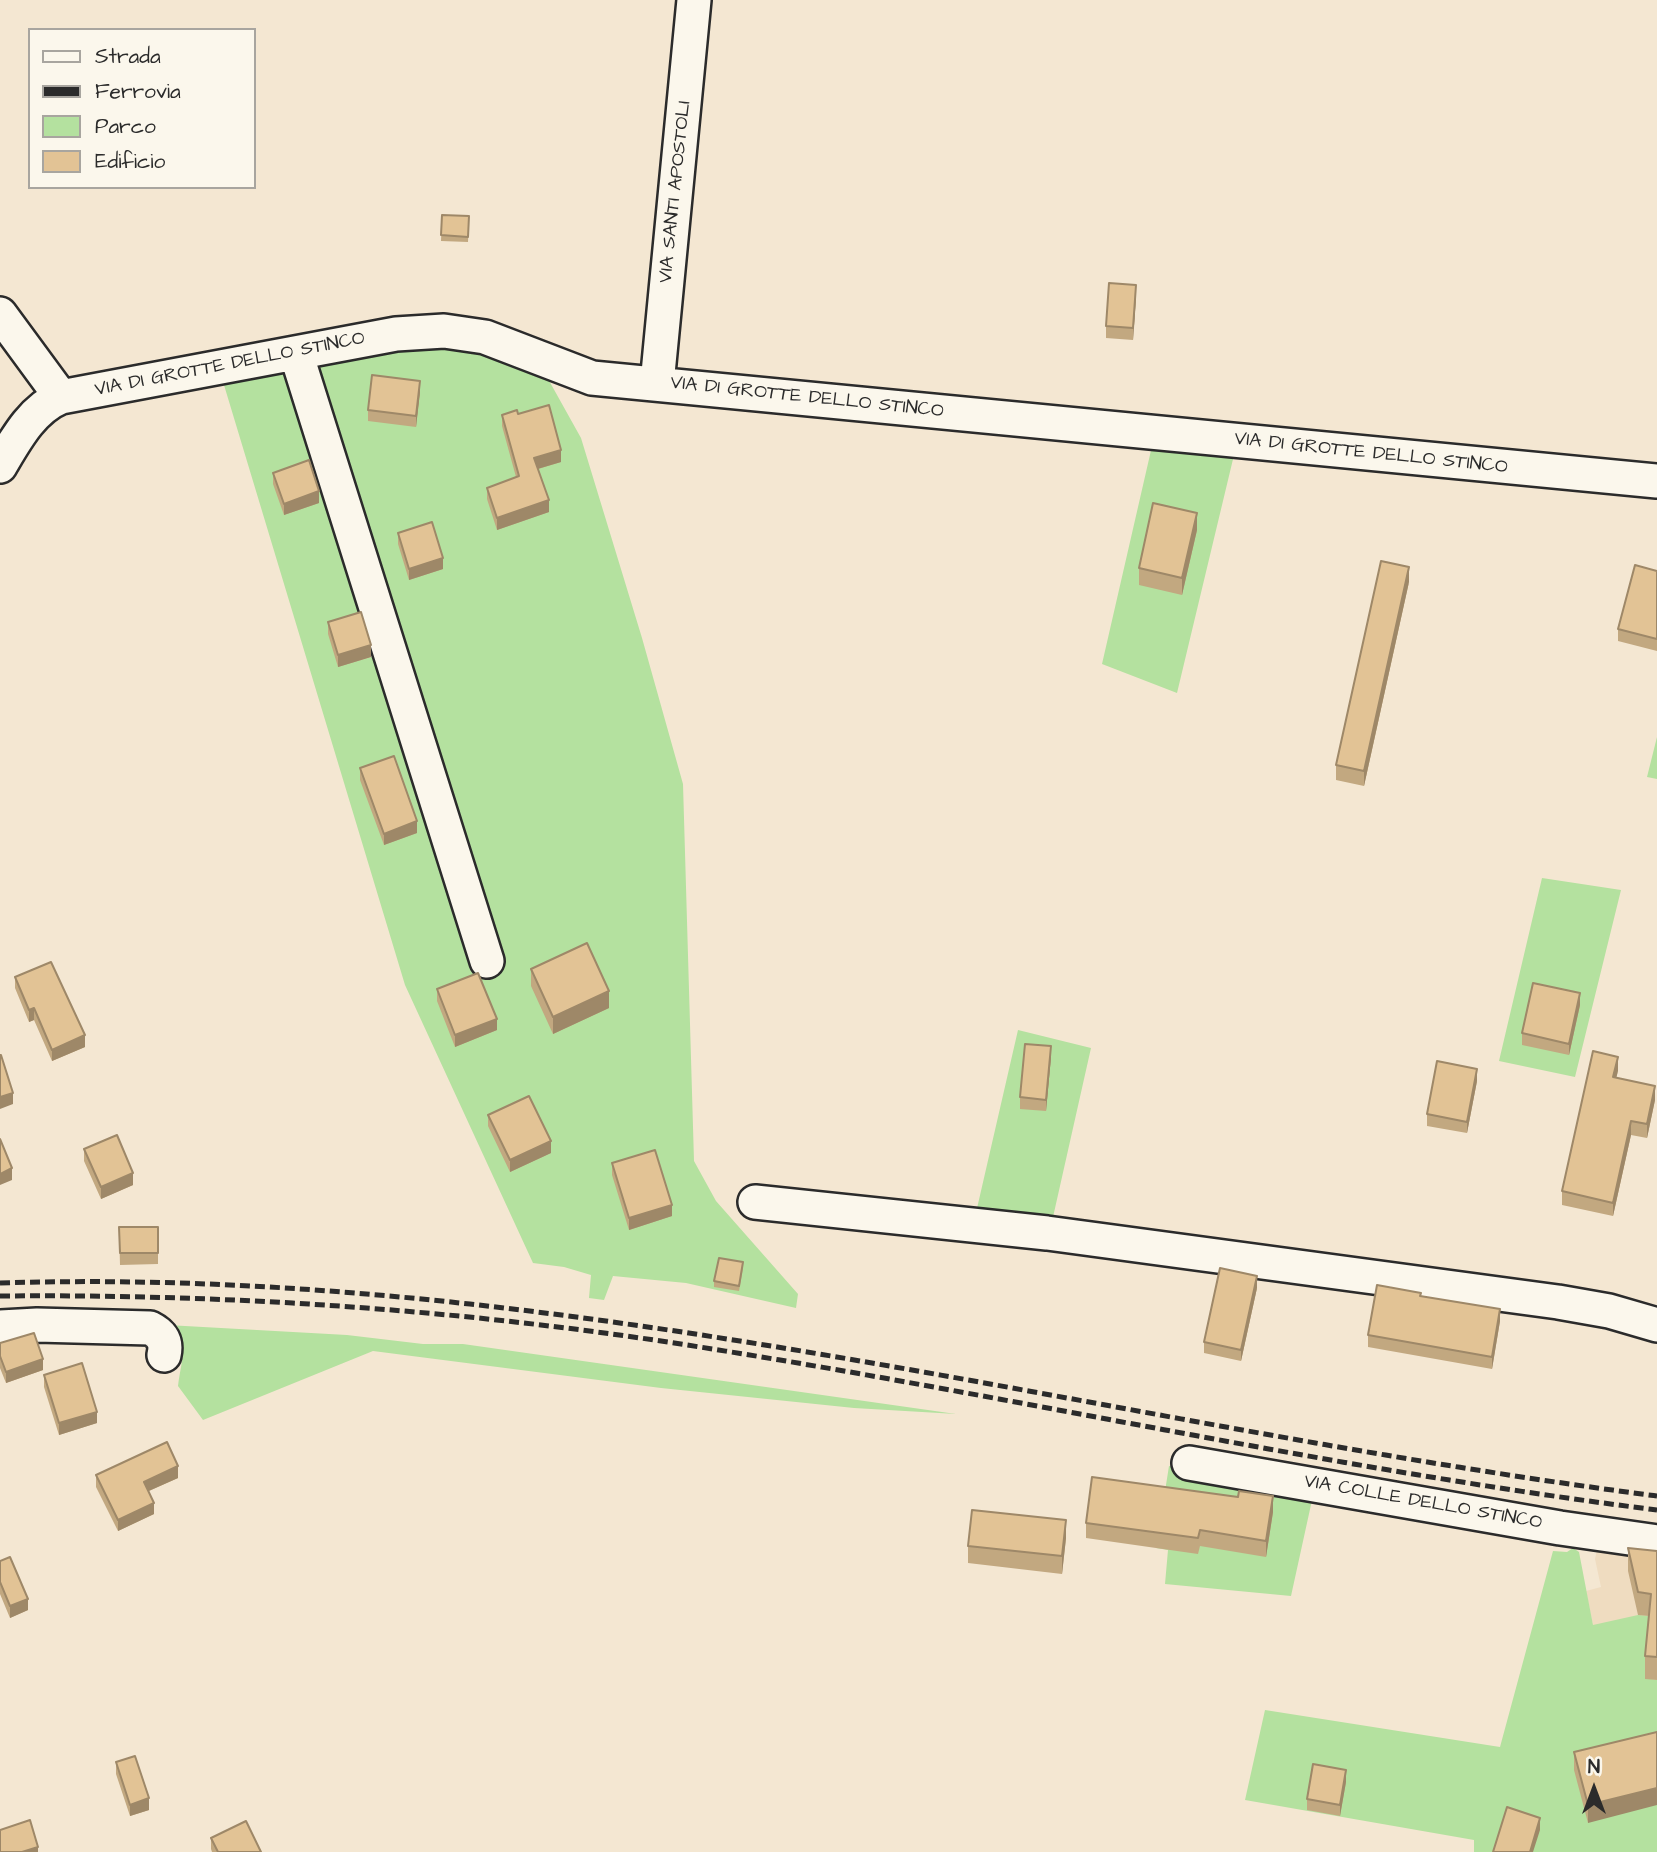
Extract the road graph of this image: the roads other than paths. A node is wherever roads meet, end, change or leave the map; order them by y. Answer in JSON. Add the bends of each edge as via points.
{"nodes":[{"id":1,"x":694,"y":0,"type":"edge"},
{"id":2,"x":0,"y":314,"type":"edge"},
{"id":3,"x":296,"y":353,"type":"junction"},
{"id":4,"x":657,"y":384,"type":"junction"},
{"id":5,"x":61,"y":397,"type":"junction"},
{"id":6,"x":0,"y":466,"type":"edge"},
{"id":7,"x":1657,"y":481,"type":"edge"},
{"id":8,"x":487,"y":961,"type":"dead end"},
{"id":9,"x":755,"y":1202,"type":"dead end"},
{"id":10,"x":1657,"y":1325,"type":"edge"},
{"id":11,"x":0,"y":1327,"type":"edge"},
{"id":12,"x":164,"y":1355,"type":"dead end"},
{"id":13,"x":1189,"y":1463,"type":"dead end"},
{"id":14,"x":1657,"y":1542,"type":"edge"}],
"edges":[{"from":1,"to":4,"type":"street","name":"VIA SANTI APOSTOLI"},
{"from":2,"to":5,"type":"street"},
{"from":3,"to":4,"type":"street","name":"VIA DI GROTTE DELLO STINCO","via":[[396,334],[444,331],[485,337],[592,378]]},
{"from":3,"to":5,"type":"street","name":"VIA DI GROTTE DELLO STINCO"},
{"from":3,"to":8,"type":"street"},
{"from":4,"to":7,"type":"street","name":"VIA DI GROTTE DELLO STINCO"},
{"from":5,"to":6,"type":"street","name":"VIA DI GROTTE DELLO STINCO","via":[[47,403],[19,432]]},
{"from":9,"to":10,"type":"street","via":[[1047,1233],[1558,1302]]},
{"from":11,"to":12,"type":"street","via":[[150,1328],[161,1335]]},
{"from":13,"to":14,"type":"street","name":"VIA COLLE DELLO STINCO"}]}
